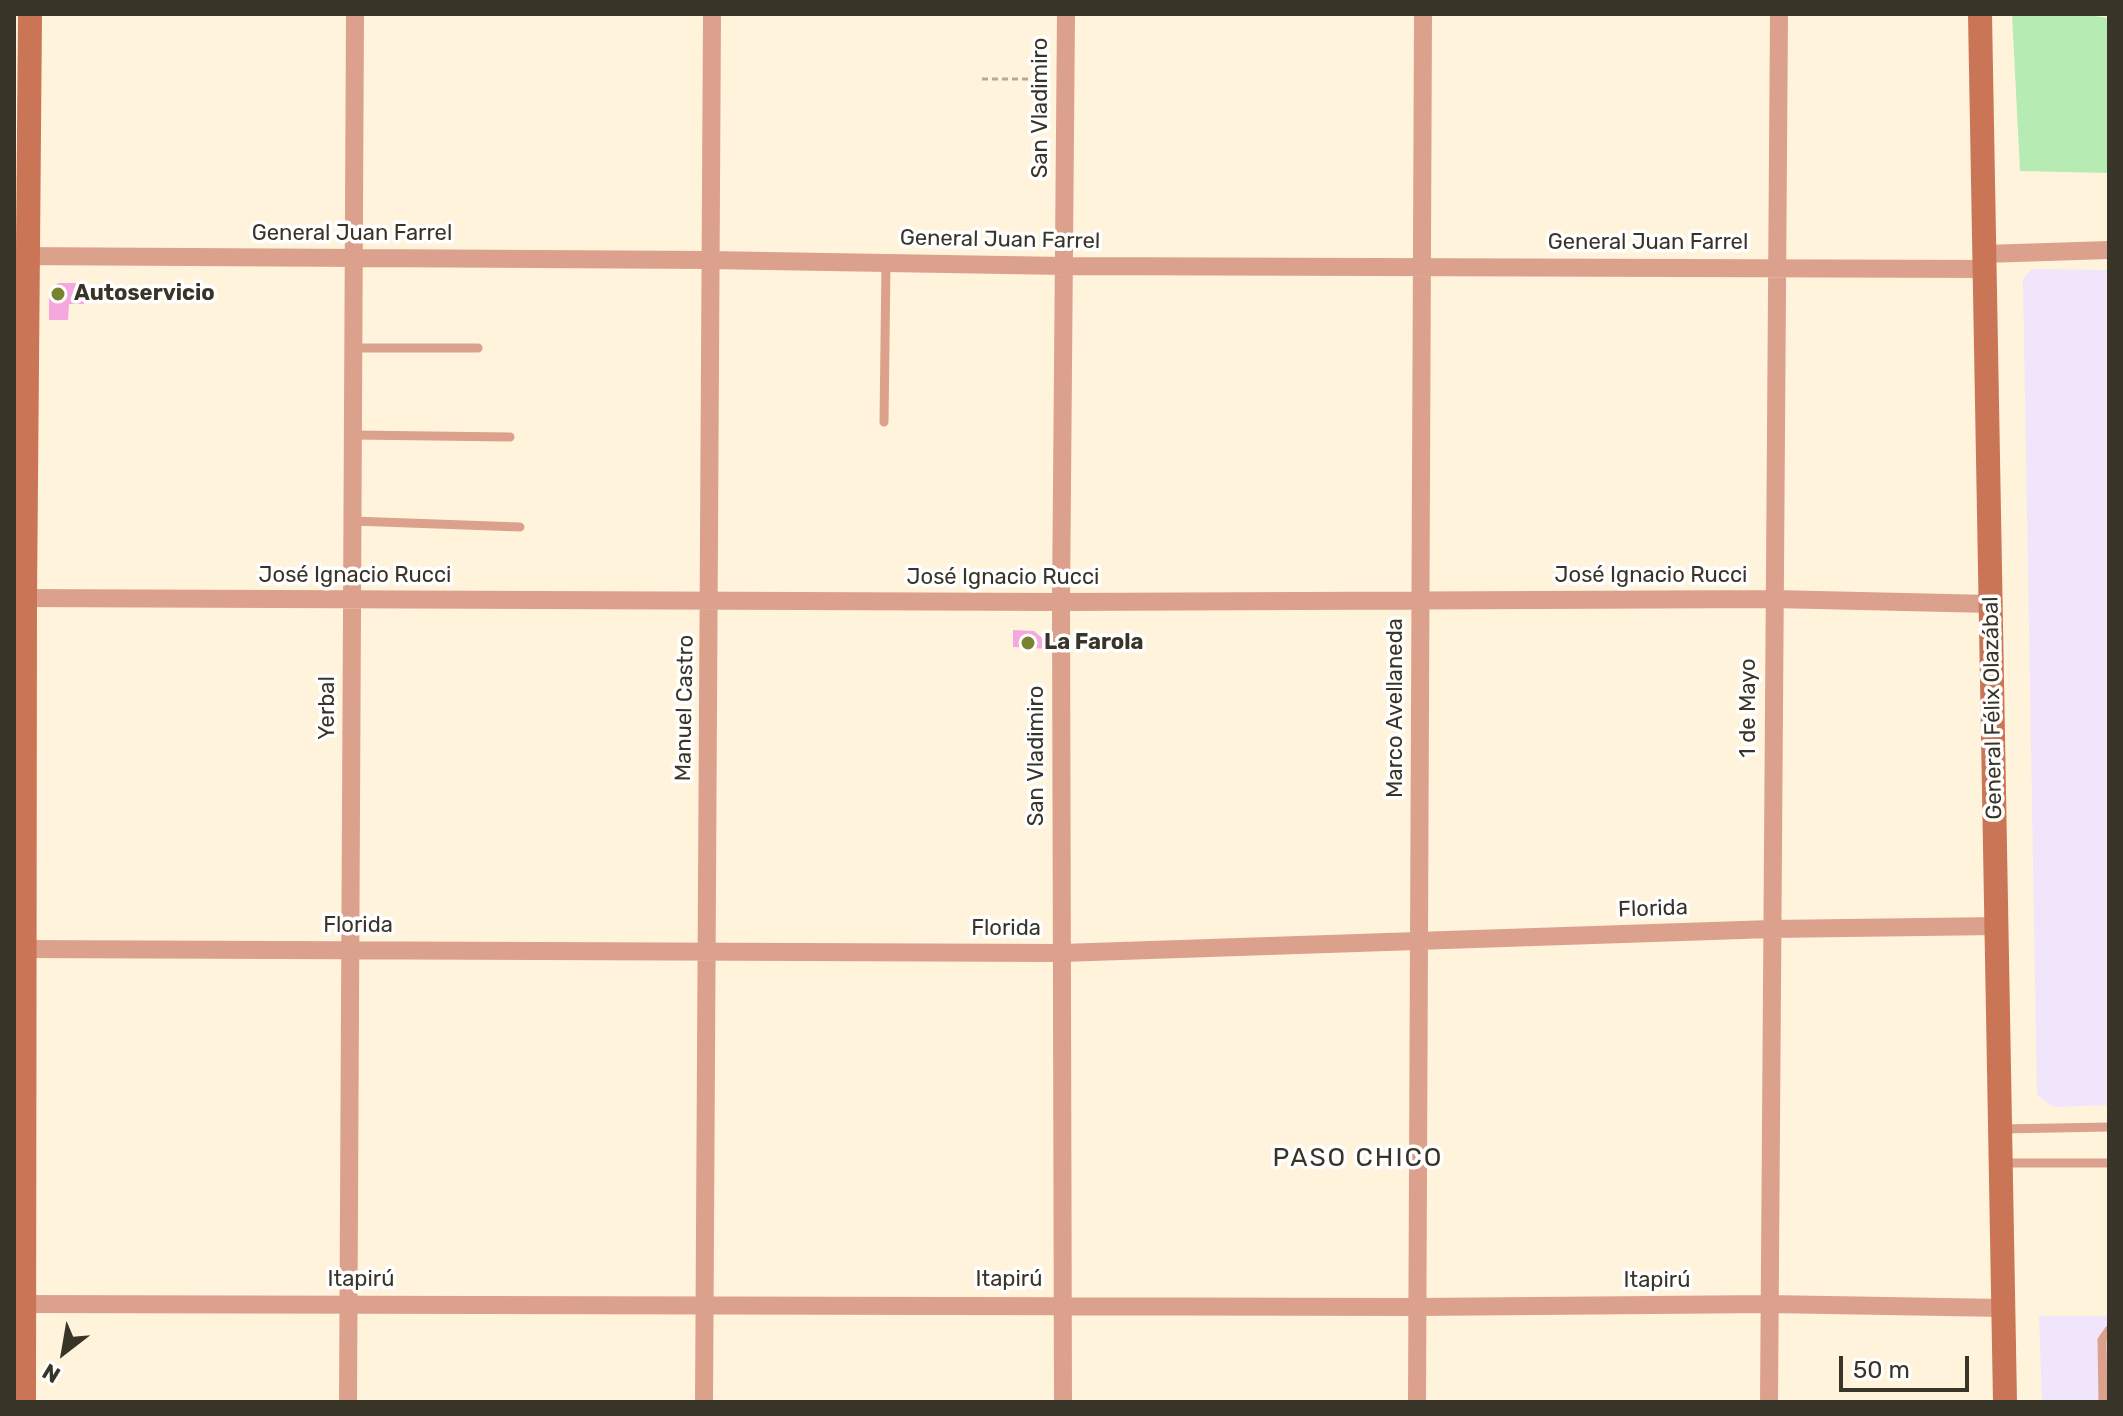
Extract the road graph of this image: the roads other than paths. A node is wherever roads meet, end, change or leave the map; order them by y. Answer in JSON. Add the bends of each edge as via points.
{"nodes":[{"id":1,"x":30,"y":14,"type":"edge"},
{"id":2,"x":355,"y":14,"type":"edge"},
{"id":3,"x":712,"y":14,"type":"edge"},
{"id":4,"x":1066,"y":14,"type":"edge"},
{"id":5,"x":1423,"y":14,"type":"edge"},
{"id":6,"x":1779,"y":14,"type":"edge"},
{"id":7,"x":1980,"y":14,"type":"edge"},
{"id":8,"x":2109,"y":250,"type":"edge"},
{"id":9,"x":21,"y":256,"type":"edge"},
{"id":10,"x":355,"y":258,"type":"junction"},
{"id":11,"x":709,"y":260,"type":"junction"},
{"id":12,"x":1985,"y":261,"type":"junction"},
{"id":13,"x":886,"y":263,"type":"junction"},
{"id":14,"x":1064,"y":266,"type":"junction"},
{"id":15,"x":1423,"y":266,"type":"junction"},
{"id":16,"x":1777,"y":268,"type":"junction"},
{"id":17,"x":355,"y":348,"type":"junction"},
{"id":18,"x":478,"y":348,"type":"dead end"},
{"id":19,"x":884,"y":422,"type":"dead end"},
{"id":20,"x":354,"y":435,"type":"junction"},
{"id":21,"x":510,"y":437,"type":"dead end"},
{"id":22,"x":353,"y":521,"type":"junction"},
{"id":23,"x":520,"y":527,"type":"dead end"},
{"id":24,"x":20,"y":598,"type":"edge"},
{"id":25,"x":352,"y":599,"type":"junction"},
{"id":26,"x":1774,"y":599,"type":"junction"},
{"id":27,"x":1420,"y":601,"type":"junction"},
{"id":28,"x":710,"y":602,"type":"junction"},
{"id":29,"x":1061,"y":602,"type":"junction"},
{"id":30,"x":1991,"y":604,"type":"junction"},
{"id":31,"x":1998,"y":926,"type":"junction"},
{"id":32,"x":1771,"y":929,"type":"junction"},
{"id":33,"x":1419,"y":941,"type":"junction"},
{"id":34,"x":19,"y":949,"type":"edge"},
{"id":35,"x":351,"y":949,"type":"junction"},
{"id":36,"x":706,"y":953,"type":"junction"},
{"id":37,"x":1062,"y":953,"type":"junction"},
{"id":38,"x":2109,"y":1127,"type":"edge"},
{"id":39,"x":2001,"y":1129,"type":"junction"},
{"id":40,"x":2001,"y":1163,"type":"junction"},
{"id":41,"x":2109,"y":1163,"type":"edge"},
{"id":42,"x":19,"y":1304,"type":"edge"},
{"id":43,"x":349,"y":1304,"type":"junction"},
{"id":44,"x":1065,"y":1304,"type":"junction"},
{"id":45,"x":1769,"y":1304,"type":"junction"},
{"id":46,"x":706,"y":1305,"type":"junction"},
{"id":47,"x":1417,"y":1307,"type":"junction"},
{"id":48,"x":2003,"y":1308,"type":"junction"},
{"id":49,"x":2109,"y":1330,"type":"edge"},
{"id":50,"x":24,"y":1402,"type":"edge"},
{"id":51,"x":348,"y":1402,"type":"edge"},
{"id":52,"x":704,"y":1402,"type":"edge"},
{"id":53,"x":1063,"y":1402,"type":"edge"},
{"id":54,"x":1417,"y":1402,"type":"edge"},
{"id":55,"x":1769,"y":1402,"type":"edge"},
{"id":56,"x":2005,"y":1402,"type":"edge"},
{"id":57,"x":2103,"y":1402,"type":"edge"}],
"edges":[{"from":1,"to":9,"type":"main road"},
{"from":2,"to":10,"type":"street","name":"Yerbal"},
{"from":3,"to":11,"type":"street","name":"Manuel Castro"},
{"from":4,"to":14,"type":"street","name":"San Vladimiro"},
{"from":5,"to":15,"type":"street","name":"Marco Avellaneda"},
{"from":6,"to":16,"type":"street","name":"1 de Mayo"},
{"from":7,"to":12,"type":"main road","name":"General Félix Olazábal"},
{"from":8,"to":12,"type":"street","name":"General Juan Farrel"},
{"from":9,"to":10,"type":"street","name":"General Juan Farrel"},
{"from":9,"to":24,"type":"main road"},
{"from":10,"to":11,"type":"street","name":"General Juan Farrel"},
{"from":10,"to":17,"type":"street","name":"Yerbal"},
{"from":11,"to":13,"type":"street","name":"General Juan Farrel"},
{"from":11,"to":28,"type":"street","name":"Manuel Castro"},
{"from":12,"to":16,"type":"street","name":"General Juan Farrel"},
{"from":12,"to":30,"type":"main road","name":"General Félix Olazábal"},
{"from":13,"to":14,"type":"street","name":"General Juan Farrel"},
{"from":13,"to":19,"type":"lane"},
{"from":14,"to":15,"type":"street","name":"General Juan Farrel"},
{"from":14,"to":29,"type":"street","name":"San Vladimiro"},
{"from":15,"to":16,"type":"street","name":"General Juan Farrel"},
{"from":15,"to":27,"type":"street","name":"Marco Avellaneda"},
{"from":16,"to":26,"type":"street","name":"1 de Mayo"},
{"from":17,"to":18,"type":"lane"},
{"from":17,"to":20,"type":"street","name":"Yerbal"},
{"from":20,"to":21,"type":"lane"},
{"from":20,"to":22,"type":"street","name":"Yerbal"},
{"from":22,"to":23,"type":"lane"},
{"from":22,"to":25,"type":"street","name":"Yerbal"},
{"from":24,"to":25,"type":"street","name":"José Ignacio Rucci"},
{"from":24,"to":34,"type":"main road"},
{"from":25,"to":28,"type":"street","name":"José Ignacio Rucci"},
{"from":25,"to":35,"type":"street","name":"Yerbal"},
{"from":26,"to":27,"type":"street","name":"José Ignacio Rucci"},
{"from":26,"to":30,"type":"street","name":"José Ignacio Rucci"},
{"from":26,"to":32,"type":"street","name":"1 de Mayo"},
{"from":27,"to":29,"type":"street","name":"José Ignacio Rucci"},
{"from":27,"to":33,"type":"street","name":"Marco Avellaneda"},
{"from":28,"to":29,"type":"street","name":"José Ignacio Rucci"},
{"from":28,"to":36,"type":"street","name":"Manuel Castro"},
{"from":29,"to":37,"type":"street","name":"San Vladimiro"},
{"from":30,"to":31,"type":"main road","name":"General Félix Olazábal"},
{"from":31,"to":32,"type":"street","name":"Florida"},
{"from":31,"to":39,"type":"main road","name":"General Félix Olazábal"},
{"from":32,"to":33,"type":"street","name":"Florida"},
{"from":32,"to":45,"type":"street","name":"1 de Mayo"},
{"from":33,"to":37,"type":"street","name":"Florida"},
{"from":33,"to":47,"type":"street","name":"Marco Avellaneda"},
{"from":34,"to":35,"type":"street","name":"Florida"},
{"from":34,"to":42,"type":"main road"},
{"from":35,"to":36,"type":"street","name":"Florida"},
{"from":35,"to":43,"type":"street","name":"Yerbal"},
{"from":36,"to":37,"type":"street","name":"Florida"},
{"from":36,"to":46,"type":"street","name":"Manuel Castro"},
{"from":37,"to":44,"type":"street","name":"San Vladimiro"},
{"from":38,"to":39,"type":"lane"},
{"from":39,"to":40,"type":"main road","name":"General Félix Olazábal"},
{"from":40,"to":41,"type":"lane"},
{"from":40,"to":48,"type":"main road","name":"General Félix Olazábal"},
{"from":42,"to":43,"type":"street","name":"Itapirú"},
{"from":42,"to":50,"type":"main road"},
{"from":43,"to":46,"type":"street","name":"Itapirú"},
{"from":43,"to":51,"type":"street","name":"Yerbal"},
{"from":44,"to":46,"type":"street","name":"Itapirú"},
{"from":44,"to":47,"type":"street","name":"Itapirú"},
{"from":44,"to":53,"type":"street","name":"San Vladimiro"},
{"from":45,"to":47,"type":"street","name":"Itapirú"},
{"from":45,"to":48,"type":"street","name":"Itapirú"},
{"from":45,"to":55,"type":"street","name":"1 de Mayo"},
{"from":46,"to":52,"type":"street","name":"Manuel Castro"},
{"from":47,"to":54,"type":"street","name":"Marco Avellaneda"},
{"from":48,"to":56,"type":"main road","name":"General Félix Olazábal"},
{"from":49,"to":57,"type":"lane","via":[[2102,1340]]}]}
